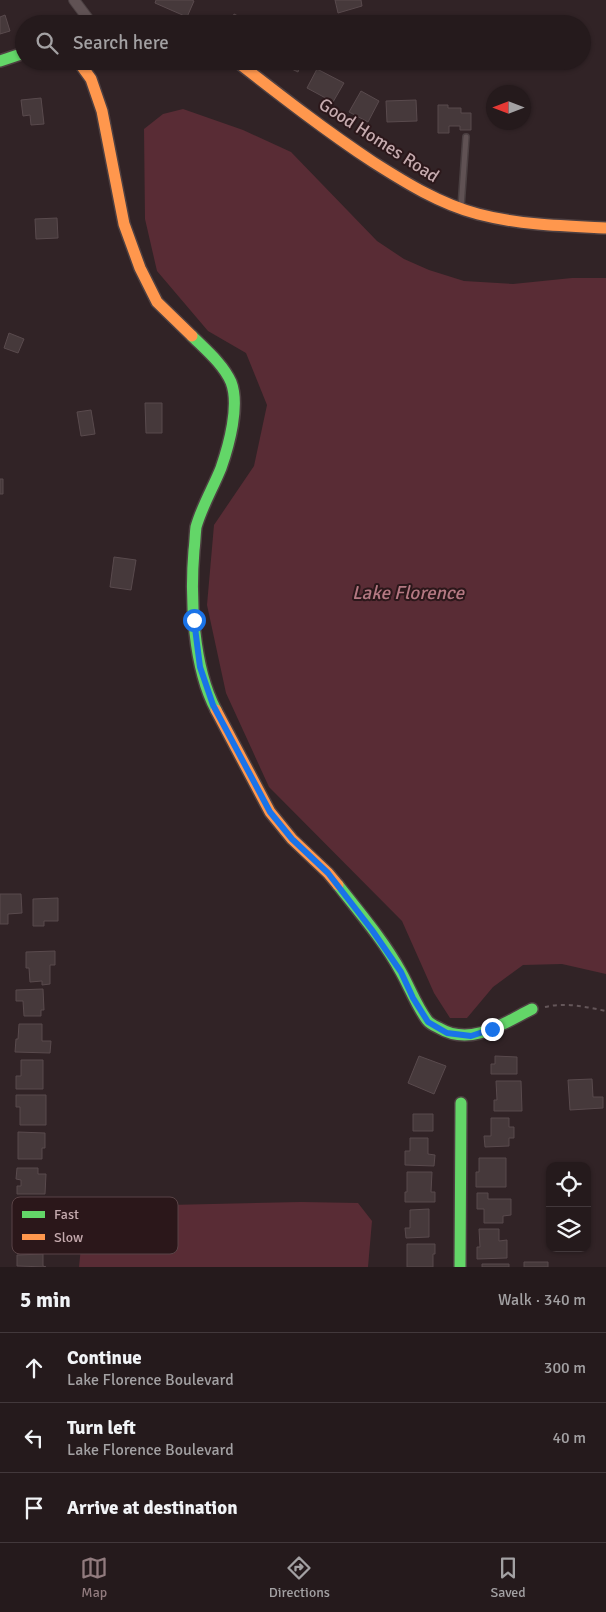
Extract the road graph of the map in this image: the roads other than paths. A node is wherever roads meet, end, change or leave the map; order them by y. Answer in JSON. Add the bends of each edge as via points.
{"nodes":[{"id":1,"x":74,"y":0,"type":"edge"},
{"id":2,"x":85,"y":15,"type":"edge"},
{"id":3,"x":15,"y":56,"type":"edge"},
{"id":4,"x":0,"y":61,"type":"edge"},
{"id":5,"x":84,"y":70,"type":"edge"},
{"id":6,"x":248,"y":70,"type":"edge"},
{"id":7,"x":466,"y":137,"type":"dead end"},
{"id":8,"x":461,"y":208,"type":"junction"},
{"id":9,"x":606,"y":228,"type":"edge"},
{"id":10,"x":532,"y":1009,"type":"road end"},
{"id":11,"x":461,"y":1104,"type":"dead end"},
{"id":12,"x":460,"y":1267,"type":"edge"}],
"edges":[{"from":1,"to":2,"type":"street"},
{"from":3,"to":4,"type":"street"},
{"from":5,"to":10,"type":"street","via":[[102,111],[124,224],[140,268],[157,302],[218,362],[231,382],[235,405],[231,432],[221,468],[196,529],[192,573],[200,667],[213,705],[270,812],[292,839],[328,873],[372,930],[401,972],[428,1022],[447,1033],[471,1036]]},
{"from":6,"to":8,"type":"street","name":"Good Homes Road","via":[[374,162],[429,194]]},
{"from":7,"to":8,"type":"lane"},
{"from":8,"to":9,"type":"street","name":"Good Homes Road","via":[[505,220]]},
{"from":11,"to":12,"type":"street"}]}
